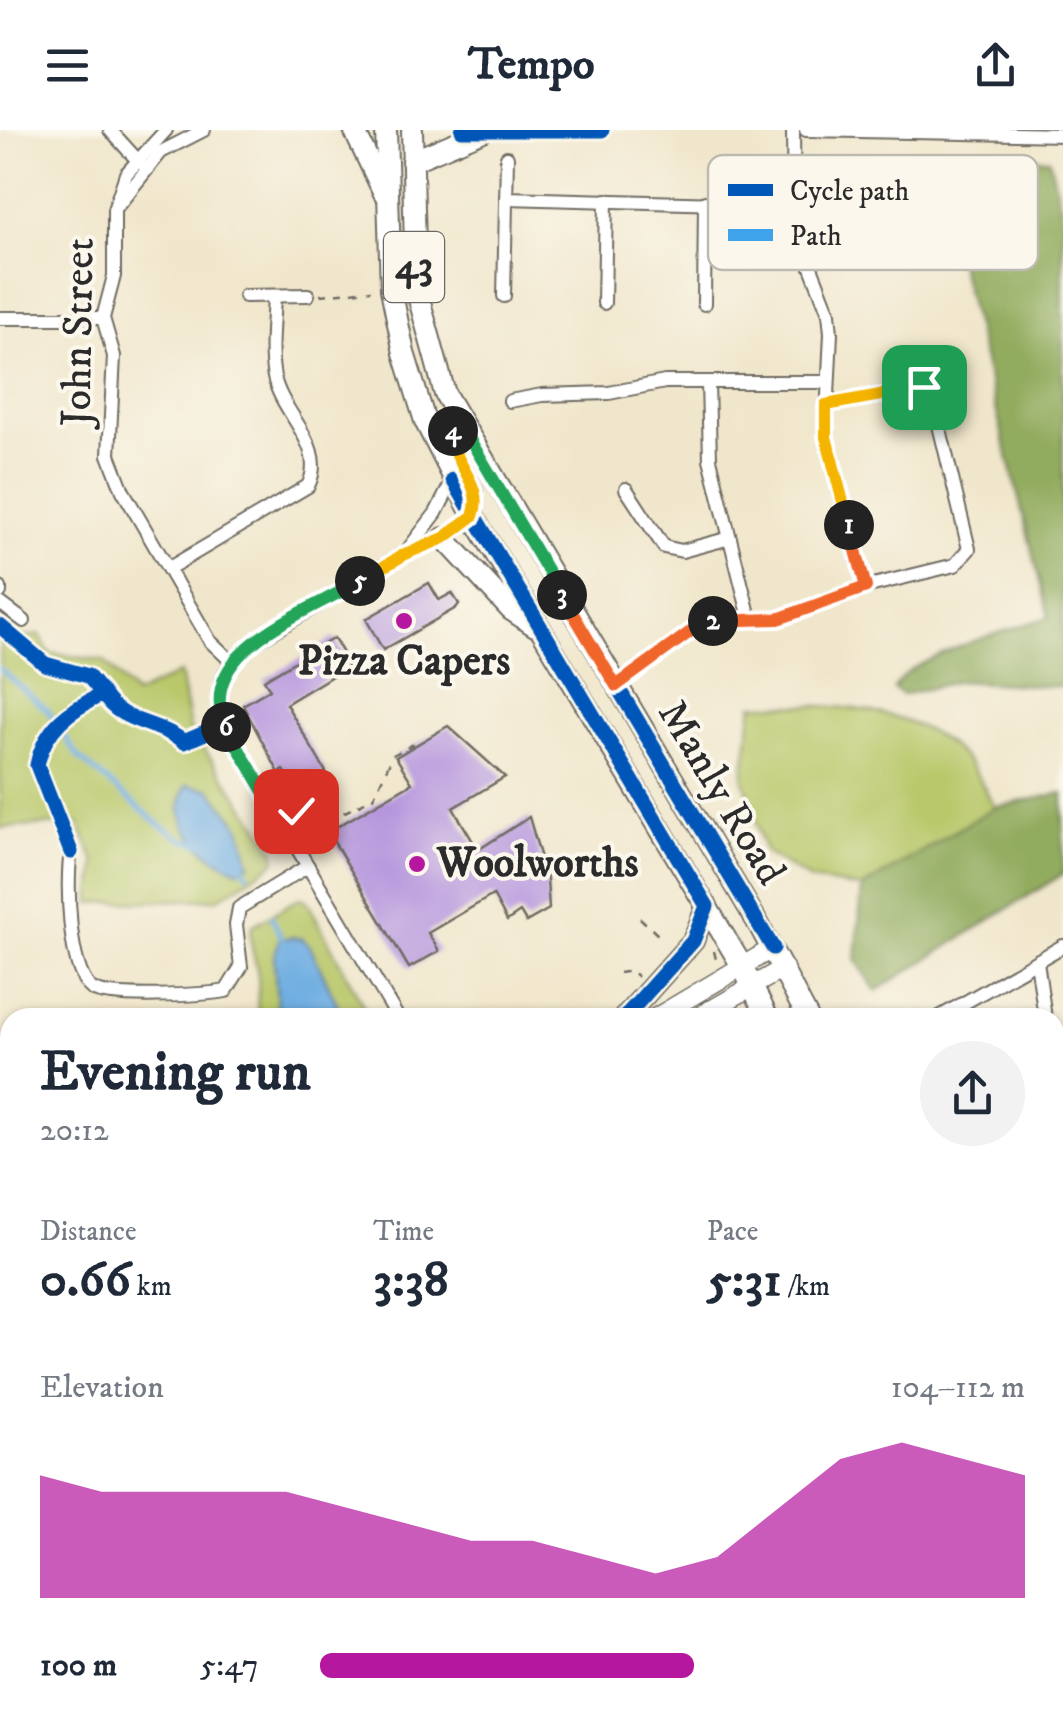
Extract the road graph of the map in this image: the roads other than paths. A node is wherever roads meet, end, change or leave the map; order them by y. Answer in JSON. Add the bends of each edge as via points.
{"nodes":[{"id":1,"x":110,"y":130,"type":"edge"},
{"id":2,"x":166,"y":130,"type":"edge"},
{"id":3,"x":204,"y":130,"type":"edge"},
{"id":4,"x":354,"y":130,"type":"edge"},
{"id":5,"x":386,"y":130,"type":"edge"},
{"id":6,"x":412,"y":130,"type":"edge"},
{"id":7,"x":462,"y":130,"type":"edge"},
{"id":8,"x":483,"y":130,"type":"edge"},
{"id":9,"x":602,"y":130,"type":"edge"},
{"id":10,"x":793,"y":130,"type":"edge"},
{"id":11,"x":806,"y":130,"type":"edge"},
{"id":12,"x":908,"y":131,"type":"edge"},
{"id":13,"x":1063,"y":136,"type":"edge"},
{"id":14,"x":792,"y":155,"type":"edge"},
{"id":15,"x":507,"y":157,"type":"dead end"},
{"id":16,"x":412,"y":161,"type":"junction"},
{"id":17,"x":141,"y":164,"type":"junction"},
{"id":18,"x":506,"y":198,"type":"junction"},
{"id":19,"x":387,"y":199,"type":"junction"},
{"id":20,"x":606,"y":200,"type":"junction"},
{"id":21,"x":706,"y":202,"type":"joint"},
{"id":22,"x":812,"y":270,"type":"edge"},
{"id":23,"x":308,"y":295,"type":"road end"},
{"id":24,"x":245,"y":296,"type":"dead end"},
{"id":25,"x":274,"y":296,"type":"junction"},
{"id":26,"x":504,"y":296,"type":"dead end"},
{"id":27,"x":604,"y":302,"type":"dead end"},
{"id":28,"x":704,"y":304,"type":"dead end"},
{"id":29,"x":0,"y":318,"type":"edge"},
{"id":30,"x":103,"y":318,"type":"junction"},
{"id":31,"x":826,"y":382,"type":"junction"},
{"id":32,"x":708,"y":383,"type":"junction"},
{"id":33,"x":510,"y":401,"type":"dead end"},
{"id":34,"x":826,"y":405,"type":"junction"},
{"id":35,"x":456,"y":416,"type":"junction"},
{"id":36,"x":452,"y":480,"type":"junction"},
{"id":37,"x":626,"y":489,"type":"dead end"},
{"id":38,"x":473,"y":516,"type":"junction"},
{"id":39,"x":444,"y":538,"type":"junction"},
{"id":40,"x":730,"y":538,"type":"junction"},
{"id":41,"x":405,"y":554,"type":"junction"},
{"id":42,"x":170,"y":567,"type":"junction"},
{"id":43,"x":866,"y":587,"type":"junction"},
{"id":44,"x":0,"y":603,"type":"edge"},
{"id":45,"x":750,"y":618,"type":"junction"},
{"id":46,"x":24,"y":621,"type":"dead end"},
{"id":47,"x":540,"y":630,"type":"junction"},
{"id":48,"x":676,"y":642,"type":"road end"},
{"id":49,"x":231,"y":661,"type":"junction"},
{"id":50,"x":313,"y":801,"type":"dead end"},
{"id":51,"x":281,"y":820,"type":"junction"},
{"id":52,"x":71,"y":852,"type":"dead end"},
{"id":53,"x":308,"y":866,"type":"junction"},
{"id":54,"x":707,"y":906,"type":"junction"},
{"id":55,"x":1063,"y":946,"type":"edge"},
{"id":56,"x":772,"y":948,"type":"junction"},
{"id":57,"x":1038,"y":961,"type":"junction"},
{"id":58,"x":742,"y":966,"type":"junction"},
{"id":59,"x":784,"y":968,"type":"junction"},
{"id":60,"x":752,"y":986,"type":"junction"},
{"id":61,"x":392,"y":1008,"type":"edge"},
{"id":62,"x":633,"y":1008,"type":"edge"},
{"id":63,"x":671,"y":1008,"type":"edge"},
{"id":64,"x":719,"y":1008,"type":"edge"},
{"id":65,"x":763,"y":1008,"type":"edge"},
{"id":66,"x":803,"y":1008,"type":"edge"},
{"id":67,"x":956,"y":1008,"type":"edge"},
{"id":68,"x":1044,"y":1008,"type":"edge"}],
"edges":[{"from":1,"to":17,"type":"street"},
{"from":2,"to":17,"type":"street","name":"John Street"},
{"from":3,"to":17,"type":"street","name":"John Street"},
{"from":4,"to":19,"type":"main road"},
{"from":5,"to":19,"type":"main road","name":"Manly Road","number":"43"},
{"from":6,"to":16,"type":"main road","name":"Manly Road","number":"43"},
{"from":7,"to":8,"type":"street"},
{"from":8,"to":9,"type":"street"},
{"from":8,"to":16,"type":"main road"},
{"from":10,"to":14,"type":"street"},
{"from":11,"to":12,"type":"street"},
{"from":12,"to":13,"type":"street"},
{"from":15,"to":18,"type":"street"},
{"from":16,"to":35,"type":"main road","name":"Manly Road","number":"43","via":[[416,288],[436,370]]},
{"from":17,"to":30,"type":"street","name":"John Street","via":[[120,185],[114,276]]},
{"from":18,"to":20,"type":"street"},
{"from":18,"to":26,"type":"street"},
{"from":19,"to":36,"type":"main road","name":"Manly Road","number":"43","via":[[387,252],[400,336],[425,421]]},
{"from":20,"to":21,"type":"street"},
{"from":20,"to":27,"type":"street"},
{"from":21,"to":28,"type":"street"},
{"from":22,"to":31,"type":"street","via":[[831,333]]},
{"from":23,"to":25,"type":"street"},
{"from":24,"to":25,"type":"street"},
{"from":25,"to":42,"type":"street","via":[[273,373],[279,396],[313,452],[315,472],[308,486]]},
{"from":29,"to":30,"type":"street"},
{"from":30,"to":42,"type":"street","name":"John Street","via":[[114,356],[109,454],[123,492]]},
{"from":31,"to":32,"type":"street"},
{"from":31,"to":34,"type":"street"},
{"from":32,"to":33,"type":"street"},
{"from":32,"to":40,"type":"street","via":[[708,449]]},
{"from":34,"to":43,"type":"street","via":[[826,437]]},
{"from":34,"to":43,"type":"street","via":[[913,386],[930,392],[969,550],[955,565]]},
{"from":35,"to":38,"type":"street","via":[[452,440],[476,491]]},
{"from":35,"to":56,"type":"main road","name":"Manly Road","number":"43"},
{"from":36,"to":38,"type":"main road","name":"Manly Road","number":"43"},
{"from":36,"to":41,"type":"street"},
{"from":37,"to":40,"type":"street","via":[[664,546],[682,552]]},
{"from":38,"to":39,"type":"street"},
{"from":38,"to":47,"type":"main road","name":"Manly Road","number":"43"},
{"from":39,"to":41,"type":"street"},
{"from":39,"to":47,"type":"main road","via":[[511,610]]},
{"from":40,"to":45,"type":"street"},
{"from":41,"to":49,"type":"street"},
{"from":42,"to":49,"type":"street","name":"John Street","via":[[210,641]]},
{"from":43,"to":45,"type":"street","via":[[778,619]]},
{"from":44,"to":46,"type":"street"},
{"from":45,"to":48,"type":"street","via":[[701,624]]},
{"from":47,"to":54,"type":"main road","name":"Manly Road","number":"43"},
{"from":49,"to":51,"type":"street","via":[[222,676],[219,708]]},
{"from":50,"to":51,"type":"lane"},
{"from":51,"to":53,"type":"street"},
{"from":52,"to":53,"type":"street","via":[[65,887],[79,964],[84,979],[104,993],[226,991],[241,967],[239,908]]},
{"from":53,"to":61,"type":"street"},
{"from":54,"to":58,"type":"main road","name":"Manly Road","number":"43"},
{"from":54,"to":62,"type":"main road","via":[[693,942]]},
{"from":55,"to":57,"type":"street"},
{"from":56,"to":58,"type":"main road"},
{"from":56,"to":59,"type":"main road","name":"Manly Road","number":"43"},
{"from":57,"to":67,"type":"street"},
{"from":57,"to":68,"type":"street"},
{"from":58,"to":60,"type":"main road","name":"Manly Road","number":"43"},
{"from":58,"to":63,"type":"main road"},
{"from":59,"to":60,"type":"main road"},
{"from":59,"to":66,"type":"main road","name":"Manly Road","number":"43"},
{"from":60,"to":64,"type":"main road"},
{"from":60,"to":65,"type":"main road","name":"Manly Road","number":"43"}]}
